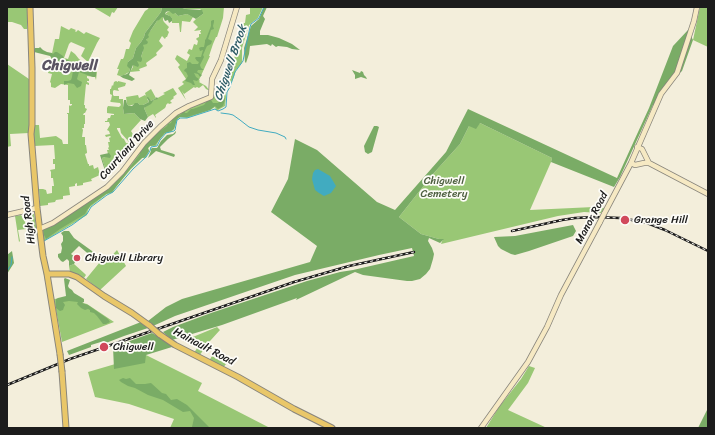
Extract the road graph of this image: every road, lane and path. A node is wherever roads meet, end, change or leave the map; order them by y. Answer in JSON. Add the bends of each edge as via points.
{"nodes":[{"id":1,"x":30,"y":7,"type":"edge"},
{"id":2,"x":237,"y":7,"type":"edge"},
{"id":3,"x":697,"y":7,"type":"edge"},
{"id":4,"x":637,"y":147,"type":"junction"},
{"id":5,"x":631,"y":163,"type":"junction"},
{"id":6,"x":649,"y":164,"type":"junction"},
{"id":7,"x":708,"y":194,"type":"edge"},
{"id":8,"x":36,"y":208,"type":"junction"},
{"id":9,"x":7,"y":214,"type":"edge"},
{"id":10,"x":39,"y":228,"type":"junction"},
{"id":11,"x":47,"y":274,"type":"junction"},
{"id":12,"x":66,"y":428,"type":"edge"},
{"id":13,"x":332,"y":428,"type":"edge"},
{"id":14,"x":481,"y":428,"type":"edge"}],
"edges":[{"from":1,"to":8,"type":"main road","name":"High Road","via":[[31,134]]},
{"from":2,"to":10,"type":"main road","name":"Courtland Drive","via":[[221,60],[212,79],[211,97],[176,113],[160,126],[107,187],[53,223]]},
{"from":3,"to":4,"type":"main road","name":"Manor Road","via":[[677,73],[661,94]]},
{"from":4,"to":5,"type":"main road","name":"Manor Road"},
{"from":4,"to":6,"type":"main road","via":[[642,149]]},
{"from":5,"to":6,"type":"main road"},
{"from":5,"to":14,"type":"main road","name":"Manor Road","bridge":true,"via":[[528,362]]},
{"from":6,"to":7,"type":"main road"},
{"from":8,"to":9,"type":"main road"},
{"from":8,"to":10,"type":"main road","name":"High Road"},
{"from":10,"to":11,"type":"main road","name":"High Road"},
{"from":11,"to":12,"type":"main road","name":"High Road","bridge":true,"via":[[60,354]]},
{"from":11,"to":13,"type":"main road","name":"Hainault Road","bridge":true,"via":[[69,274],[78,277],[175,345]]}]}
